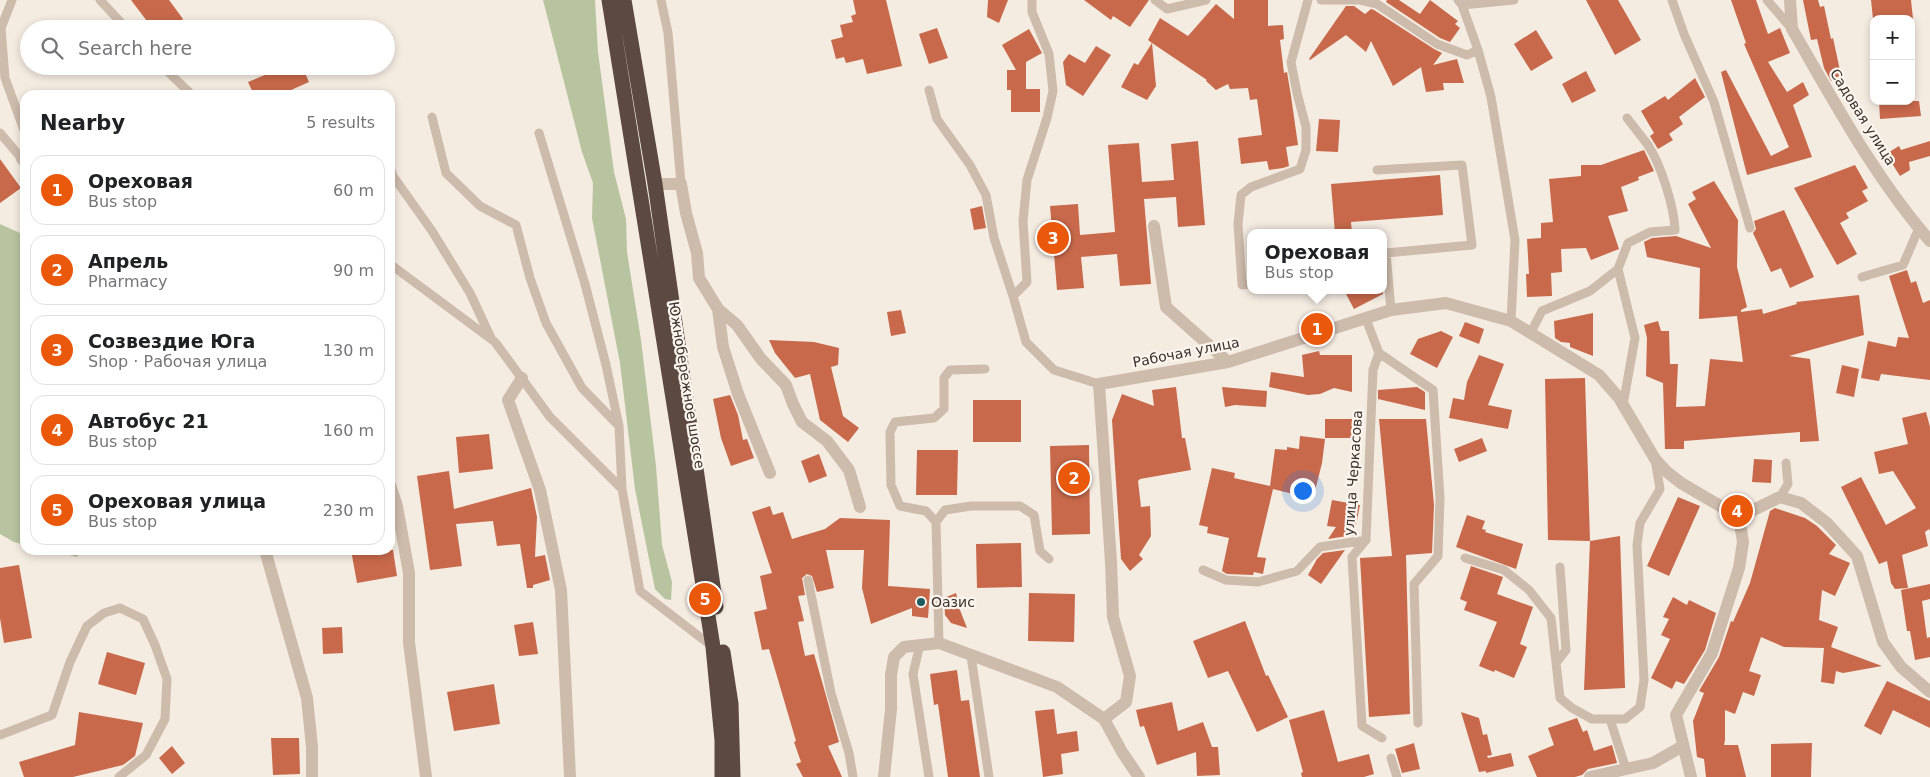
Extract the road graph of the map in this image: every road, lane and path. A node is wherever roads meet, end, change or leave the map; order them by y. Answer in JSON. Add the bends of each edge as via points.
{"nodes":[{"id":1,"x":12,"y":0,"type":"edge"},
{"id":2,"x":100,"y":0,"type":"edge"},
{"id":3,"x":609,"y":0,"type":"edge"},
{"id":4,"x":624,"y":0,"type":"edge"},
{"id":5,"x":661,"y":0,"type":"edge"},
{"id":6,"x":1032,"y":0,"type":"edge"},
{"id":7,"x":1155,"y":0,"type":"edge"},
{"id":8,"x":1206,"y":0,"type":"edge"},
{"id":9,"x":1308,"y":0,"type":"edge"},
{"id":10,"x":1321,"y":0,"type":"edge"},
{"id":11,"x":1514,"y":0,"type":"edge"},
{"id":12,"x":1672,"y":0,"type":"edge"},
{"id":13,"x":1767,"y":0,"type":"edge"},
{"id":14,"x":1790,"y":0,"type":"edge"},
{"id":15,"x":1460,"y":3,"type":"edge"},
{"id":16,"x":118,"y":20,"type":"edge"},
{"id":17,"x":1792,"y":29,"type":"junction"},
{"id":18,"x":1478,"y":50,"type":"junction"},
{"id":19,"x":171,"y":75,"type":"edge"},
{"id":20,"x":187,"y":90,"type":"edge"},
{"id":21,"x":929,"y":90,"type":"dead end"},
{"id":22,"x":432,"y":117,"type":"dead end"},
{"id":23,"x":1626,"y":118,"type":"dead end"},
{"id":24,"x":20,"y":119,"type":"edge"},
{"id":25,"x":0,"y":133,"type":"edge"},
{"id":26,"x":538,"y":133,"type":"dead end"},
{"id":27,"x":20,"y":155,"type":"edge"},
{"id":28,"x":1377,"y":170,"type":"dead end"},
{"id":29,"x":395,"y":179,"type":"edge"},
{"id":30,"x":655,"y":184,"type":"junction"},
{"id":31,"x":682,"y":184,"type":"junction"},
{"id":32,"x":1154,"y":226,"type":"dead end"},
{"id":33,"x":1750,"y":228,"type":"dead end"},
{"id":34,"x":1919,"y":228,"type":"junction"},
{"id":35,"x":1930,"y":241,"type":"edge"},
{"id":36,"x":1387,"y":253,"type":"edge"},
{"id":37,"x":395,"y":268,"type":"edge"},
{"id":38,"x":1618,"y":269,"type":"junction"},
{"id":39,"x":1862,"y":278,"type":"dead end"},
{"id":40,"x":1247,"y":284,"type":"edge"},
{"id":41,"x":1387,"y":286,"type":"edge"},
{"id":42,"x":1013,"y":296,"type":"junction"},
{"id":43,"x":718,"y":309,"type":"junction"},
{"id":44,"x":1391,"y":310,"type":"junction"},
{"id":45,"x":1366,"y":319,"type":"junction"},
{"id":46,"x":1511,"y":321,"type":"junction"},
{"id":47,"x":1531,"y":332,"type":"junction"},
{"id":48,"x":492,"y":340,"type":"junction"},
{"id":49,"x":1379,"y":353,"type":"junction"},
{"id":50,"x":1228,"y":362,"type":"junction"},
{"id":51,"x":985,"y":369,"type":"dead end"},
{"id":52,"x":522,"y":378,"type":"junction"},
{"id":53,"x":1099,"y":384,"type":"junction"},
{"id":54,"x":1623,"y":405,"type":"junction"},
{"id":55,"x":619,"y":426,"type":"junction"},
{"id":56,"x":1655,"y":459,"type":"junction"},
{"id":57,"x":1786,"y":464,"type":"dead end"},
{"id":58,"x":770,"y":473,"type":"dead end"},
{"id":59,"x":622,"y":488,"type":"junction"},
{"id":60,"x":1780,"y":497,"type":"junction"},
{"id":61,"x":395,"y":500,"type":"edge"},
{"id":62,"x":860,"y":507,"type":"dead end"},
{"id":63,"x":1739,"y":517,"type":"junction"},
{"id":64,"x":936,"y":522,"type":"junction"},
{"id":65,"x":1366,"y":540,"type":"junction"},
{"id":66,"x":265,"y":555,"type":"edge"},
{"id":67,"x":1465,"y":558,"type":"dead end"},
{"id":68,"x":1049,"y":559,"type":"dead end"},
{"id":69,"x":1560,"y":567,"type":"dead end"},
{"id":70,"x":1203,"y":570,"type":"dead end"},
{"id":71,"x":808,"y":580,"type":"dead end"},
{"id":72,"x":939,"y":643,"type":"junction"},
{"id":73,"x":920,"y":644,"type":"junction"},
{"id":74,"x":713,"y":648,"type":"junction"},
{"id":75,"x":972,"y":656,"type":"junction"},
{"id":76,"x":1556,"y":663,"type":"junction"},
{"id":77,"x":1930,"y":692,"type":"edge"},
{"id":78,"x":1104,"y":719,"type":"junction"},
{"id":79,"x":1610,"y":719,"type":"junction"},
{"id":80,"x":1418,"y":723,"type":"dead end"},
{"id":81,"x":0,"y":735,"type":"edge"},
{"id":82,"x":1382,"y":738,"type":"dead end"},
{"id":83,"x":1683,"y":746,"type":"junction"},
{"id":84,"x":1391,"y":758,"type":"dead end"},
{"id":85,"x":1626,"y":769,"type":"junction"},
{"id":86,"x":119,"y":777,"type":"edge"},
{"id":87,"x":312,"y":777,"type":"edge"},
{"id":88,"x":426,"y":777,"type":"edge"},
{"id":89,"x":570,"y":777,"type":"edge"},
{"id":90,"x":722,"y":777,"type":"edge"},
{"id":91,"x":733,"y":777,"type":"edge"},
{"id":92,"x":853,"y":777,"type":"edge"},
{"id":93,"x":884,"y":777,"type":"edge"},
{"id":94,"x":929,"y":777,"type":"edge"},
{"id":95,"x":989,"y":777,"type":"edge"},
{"id":96,"x":1139,"y":777,"type":"edge"},
{"id":97,"x":1397,"y":777,"type":"edge"},
{"id":98,"x":1590,"y":777,"type":"edge"},
{"id":99,"x":1691,"y":777,"type":"edge"}],
"edges":[{"from":1,"to":24,"type":"lane","via":[[2,28],[5,78]]},
{"from":2,"to":16,"type":"lane"},
{"from":3,"to":74,"type":"highway","name":"Южнобережное шоссе"},
{"from":4,"to":30,"type":"highway","name":"Южнобережное шоссе"},
{"from":5,"to":31,"type":"lane","via":[[668,33]]},
{"from":6,"to":42,"type":"lane","via":[[1032,12],[1049,54],[1053,91],[1027,180],[1023,221],[1027,282]]},
{"from":7,"to":8,"type":"lane","via":[[1167,9]]},
{"from":9,"to":40,"type":"lane","via":[[1291,62],[1306,127],[1306,150],[1300,169],[1251,186],[1241,195],[1238,224],[1242,285]]},
{"from":10,"to":18,"type":"lane","via":[[1360,0],[1378,4],[1437,44],[1467,55]]},
{"from":11,"to":15,"type":"lane"},
{"from":12,"to":33,"type":"lane","via":[[1714,102]]},
{"from":13,"to":17,"type":"lane"},
{"from":14,"to":17,"type":"street","name":"Садовая улица"},
{"from":15,"to":18,"type":"lane"},
{"from":17,"to":34,"type":"street","name":"Садовая улица","via":[[1860,144],[1903,210]]},
{"from":18,"to":46,"type":"lane","via":[[1492,97],[1515,240]]},
{"from":19,"to":20,"type":"lane"},
{"from":21,"to":42,"type":"lane","via":[[937,119],[970,165],[986,196],[994,238]]},
{"from":22,"to":55,"type":"lane","via":[[446,173],[480,206],[516,225],[546,323],[582,388]]},
{"from":23,"to":38,"type":"lane","via":[[1649,146],[1657,163],[1674,213],[1675,230],[1650,232],[1628,244]]},
{"from":25,"to":27,"type":"lane"},
{"from":26,"to":55,"type":"lane","via":[[585,284]]},
{"from":28,"to":36,"type":"lane","via":[[1462,165],[1472,245]]},
{"from":29,"to":48,"type":"lane","via":[[470,293]]},
{"from":30,"to":31,"type":"street"},
{"from":30,"to":91,"type":"highway","name":"Южнобережное шоссе","via":[[731,704]]},
{"from":31,"to":43,"type":"street","via":[[699,278]]},
{"from":32,"to":50,"type":"street","via":[[1166,307]]},
{"from":34,"to":35,"type":"street","name":"Садовая улица"},
{"from":34,"to":39,"type":"lane","via":[[1903,265]]},
{"from":37,"to":48,"type":"lane"},
{"from":38,"to":47,"type":"lane","via":[[1590,290],[1542,311]]},
{"from":38,"to":54,"type":"lane","via":[[1635,338]]},
{"from":41,"to":44,"type":"lane"},
{"from":42,"to":53,"type":"lane","via":[[1026,342],[1054,370]]},
{"from":43,"to":58,"type":"street","via":[[726,357]]},
{"from":43,"to":62,"type":"street","via":[[786,385],[802,422],[827,441],[849,470]]},
{"from":44,"to":45,"type":"street","name":"Рабочая улица"},
{"from":44,"to":46,"type":"street","name":"Рабочая улица","via":[[1446,303]]},
{"from":45,"to":49,"type":"lane"},
{"from":45,"to":50,"type":"street","name":"Рабочая улица"},
{"from":46,"to":47,"type":"street","name":"Рабочая улица"},
{"from":47,"to":54,"type":"street","name":"Рабочая улица","via":[[1599,375]]},
{"from":48,"to":52,"type":"lane"},
{"from":49,"to":65,"type":"lane","name":"улица Черкасова","via":[[1373,370]]},
{"from":49,"to":80,"type":"lane","via":[[1433,390],[1440,498],[1438,556],[1414,584]]},
{"from":50,"to":53,"type":"street","name":"Рабочая улица"},
{"from":51,"to":64,"type":"lane","via":[[950,370],[944,378],[944,409],[934,418],[895,422],[890,432],[891,485],[900,506],[926,511]]},
{"from":52,"to":59,"type":"lane","via":[[550,417]]},
{"from":52,"to":89,"type":"street","via":[[508,400],[540,490],[561,590]]},
{"from":53,"to":78,"type":"street","via":[[1113,617],[1130,676],[1126,702]]},
{"from":54,"to":56,"type":"street","name":"Рабочая улица"},
{"from":55,"to":59,"type":"lane"},
{"from":56,"to":63,"type":"street","name":"Рабочая улица","via":[[1681,483]]},
{"from":56,"to":79,"type":"lane","via":[[1660,489],[1640,522],[1636,545],[1644,680],[1640,707],[1625,719]]},
{"from":57,"to":60,"type":"lane","via":[[1788,484]]},
{"from":59,"to":74,"type":"lane","via":[[640,591]]},
{"from":60,"to":63,"type":"street"},
{"from":60,"to":77,"type":"street","via":[[1801,504],[1827,523],[1857,556],[1882,642],[1901,667]]},
{"from":61,"to":88,"type":"street","via":[[409,573],[409,642]]},
{"from":63,"to":83,"type":"street","via":[[1743,542],[1739,568],[1712,653],[1676,715]]},
{"from":64,"to":68,"type":"lane","via":[[945,510],[971,506],[1020,506],[1034,515],[1040,551]]},
{"from":64,"to":72,"type":"lane"},
{"from":65,"to":70,"type":"lane","via":[[1320,547],[1297,571],[1258,582],[1226,580]]},
{"from":65,"to":82,"type":"lane","name":"улица Черкасова","via":[[1352,557],[1362,726]]},
{"from":66,"to":87,"type":"street","via":[[307,698]]},
{"from":67,"to":76,"type":"lane","via":[[1504,570],[1529,590],[1551,618]]},
{"from":69,"to":76,"type":"lane","via":[[1566,650]]},
{"from":71,"to":92,"type":"lane","via":[[829,684]]},
{"from":72,"to":73,"type":"street"},
{"from":72,"to":75,"type":"street"},
{"from":73,"to":93,"type":"street","via":[[904,647],[894,657]]},
{"from":73,"to":94,"type":"lane","via":[[913,674]]},
{"from":74,"to":90,"type":"highway","name":"Южнобережное шоссе","via":[[722,740]]},
{"from":75,"to":78,"type":"street","via":[[1058,687]]},
{"from":75,"to":95,"type":"lane"},
{"from":76,"to":79,"type":"lane","via":[[1560,698],[1592,719]]},
{"from":78,"to":96,"type":"street"},
{"from":79,"to":85,"type":"lane"},
{"from":81,"to":86,"type":"lane","via":[[52,715],[70,662],[88,626],[104,613],[120,608],[143,619],[168,679],[165,719],[146,754]]},
{"from":83,"to":85,"type":"street","via":[[1653,763]]},
{"from":83,"to":99,"type":"street"},
{"from":84,"to":97,"type":"lane"},
{"from":85,"to":98,"type":"street"}]}
